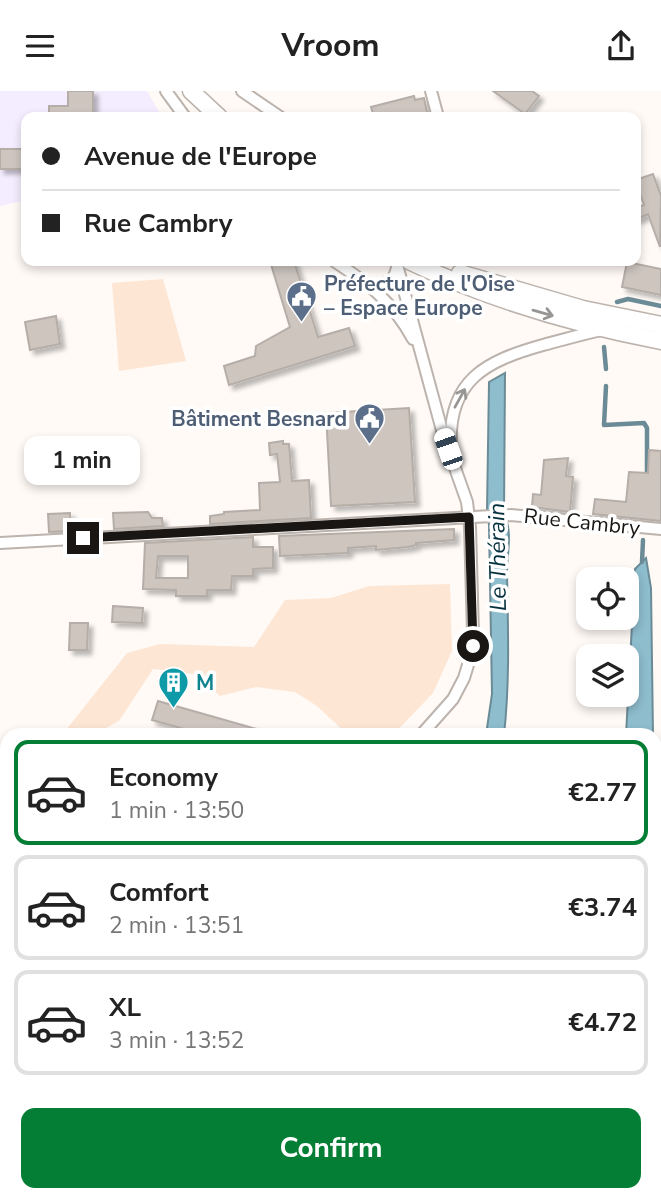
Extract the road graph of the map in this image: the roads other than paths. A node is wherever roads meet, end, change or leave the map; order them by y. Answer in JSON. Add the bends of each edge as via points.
{"nodes":[{"id":1,"x":166,"y":91,"type":"edge"},
{"id":2,"x":178,"y":91,"type":"edge"},
{"id":3,"x":191,"y":91,"type":"edge"},
{"id":4,"x":242,"y":91,"type":"edge"},
{"id":5,"x":431,"y":91,"type":"edge"},
{"id":6,"x":181,"y":112,"type":"edge"},
{"id":7,"x":200,"y":112,"type":"edge"},
{"id":8,"x":214,"y":112,"type":"edge"},
{"id":9,"x":273,"y":112,"type":"edge"},
{"id":10,"x":437,"y":112,"type":"edge"},
{"id":11,"x":342,"y":266,"type":"edge"},
{"id":12,"x":399,"y":266,"type":"edge"},
{"id":13,"x":402,"y":266,"type":"edge"},
{"id":14,"x":434,"y":266,"type":"edge"},
{"id":15,"x":435,"y":266,"type":"edge"},
{"id":16,"x":373,"y":287,"type":"junction"},
{"id":17,"x":661,"y":325,"type":"edge"},
{"id":18,"x":604,"y":330,"type":"junction"},
{"id":19,"x":661,"y":332,"type":"edge"},
{"id":20,"x":661,"y":341,"type":"edge"},
{"id":21,"x":418,"y":347,"type":"junction"},
{"id":22,"x":453,"y":464,"type":"junction"},
{"id":23,"x":469,"y":517,"type":"junction"},
{"id":24,"x":661,"y":530,"type":"edge"},
{"id":25,"x":0,"y":543,"type":"edge"},
{"id":26,"x":427,"y":728,"type":"edge"}],
"edges":[{"from":1,"to":6,"type":"street"},
{"from":2,"to":7,"type":"main road"},
{"from":3,"to":8,"type":"main road"},
{"from":4,"to":9,"type":"street"},
{"from":5,"to":10,"type":"street"},
{"from":11,"to":16,"type":"street"},
{"from":12,"to":16,"type":"street","via":[[391,281]]},
{"from":13,"to":21,"type":"street"},
{"from":14,"to":18,"type":"main road","one_way":true,"via":[[512,304]]},
{"from":15,"to":17,"type":"main road","via":[[583,309]]},
{"from":16,"to":21,"type":"street","via":[[395,309]]},
{"from":18,"to":19,"type":"street"},
{"from":18,"to":20,"type":"main road"},
{"from":22,"to":18,"type":"street","one_way":true,"via":[[455,406],[484,369],[516,352]]},
{"from":21,"to":22,"type":"street"},
{"from":22,"to":23,"type":"street"},
{"from":23,"to":24,"type":"street","name":"Rue Cambry","via":[[511,515]]},
{"from":23,"to":25,"type":"street","name":"Rue Cambry"},
{"from":23,"to":26,"type":"street","via":[[471,655],[453,699]]}]}
